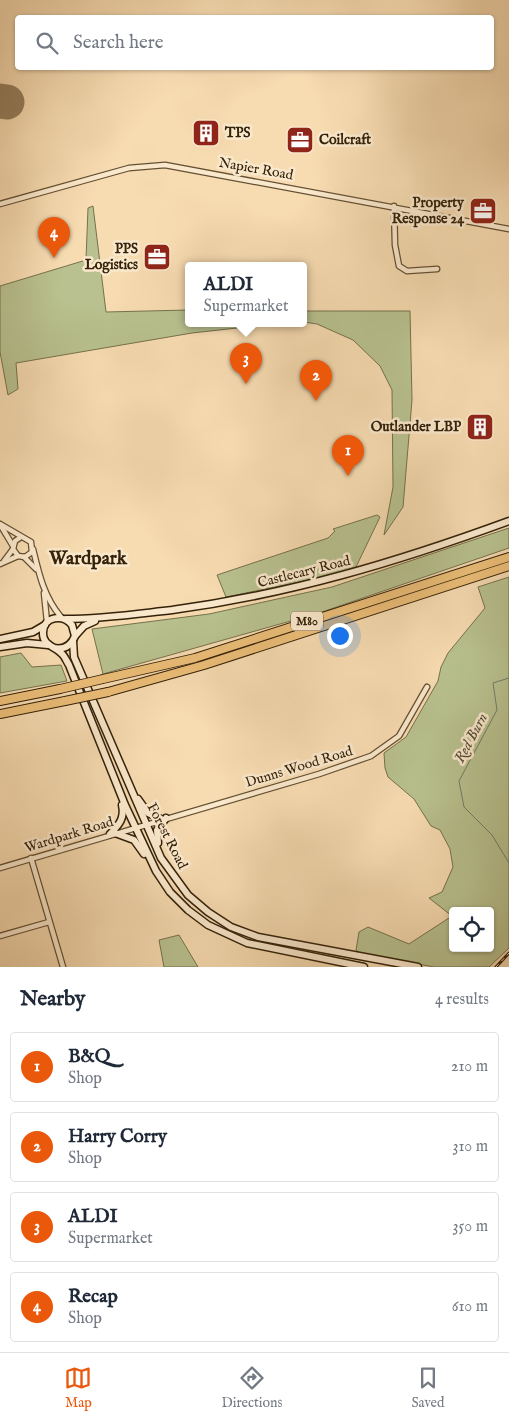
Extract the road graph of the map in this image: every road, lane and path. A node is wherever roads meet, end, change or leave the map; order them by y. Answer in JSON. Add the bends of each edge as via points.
{"nodes":[{"id":1,"x":0,"y":204,"type":"edge"},
{"id":2,"x":394,"y":206,"type":"junction"},
{"id":3,"x":509,"y":229,"type":"edge"},
{"id":4,"x":437,"y":269,"type":"dead end"},
{"id":5,"x":509,"y":522,"type":"edge"},
{"id":6,"x":0,"y":524,"type":"edge"},
{"id":7,"x":21,"y":537,"type":"junction"},
{"id":8,"x":13,"y":547,"type":"junction"},
{"id":9,"x":33,"y":549,"type":"junction"},
{"id":10,"x":21,"y":556,"type":"junction"},
{"id":11,"x":509,"y":557,"type":"edge"},
{"id":12,"x":0,"y":564,"type":"edge"},
{"id":13,"x":509,"y":566,"type":"edge"},
{"id":14,"x":37,"y":570,"type":"junction"},
{"id":15,"x":44,"y":589,"type":"junction"},
{"id":16,"x":64,"y":618,"type":"junction"},
{"id":17,"x":98,"y":619,"type":"junction"},
{"id":18,"x":46,"y":624,"type":"junction"},
{"id":19,"x":0,"y":639,"type":"edge"},
{"id":20,"x":74,"y":639,"type":"junction"},
{"id":21,"x":51,"y":647,"type":"junction"},
{"id":22,"x":0,"y":648,"type":"edge"},
{"id":23,"x":427,"y":687,"type":"dead end"},
{"id":24,"x":0,"y":701,"type":"edge"},
{"id":25,"x":0,"y":714,"type":"edge"},
{"id":26,"x":128,"y":784,"type":"junction"},
{"id":27,"x":117,"y":786,"type":"junction"},
{"id":28,"x":139,"y":808,"type":"junction"},
{"id":29,"x":164,"y":818,"type":"junction"},
{"id":30,"x":146,"y":824,"type":"junction"},
{"id":31,"x":135,"y":827,"type":"junction"},
{"id":32,"x":113,"y":833,"type":"junction"},
{"id":33,"x":144,"y":847,"type":"junction"},
{"id":34,"x":31,"y":858,"type":"junction"},
{"id":35,"x":164,"y":863,"type":"junction"},
{"id":36,"x":0,"y":868,"type":"edge"},
{"id":37,"x":156,"y":871,"type":"junction"},
{"id":38,"x":49,"y":922,"type":"junction"},
{"id":39,"x":0,"y":936,"type":"edge"},
{"id":40,"x":63,"y":967,"type":"edge"},
{"id":41,"x":364,"y":967,"type":"edge"},
{"id":42,"x":418,"y":967,"type":"edge"}],
"edges":[{"from":1,"to":2,"type":"street","name":"Napier Road","via":[[129,168],[164,164]]},
{"from":2,"to":3,"type":"street","name":"Napier Road"},
{"from":2,"to":4,"type":"street","via":[[398,266],[407,271]]},
{"from":5,"to":17,"type":"street","name":"Castlecary Road","via":[[297,588],[245,599]]},
{"from":6,"to":7,"type":"street"},
{"from":6,"to":8,"type":"street"},
{"from":7,"to":8,"type":"street"},
{"from":7,"to":9,"type":"street","via":[[30,540]]},
{"from":8,"to":10,"type":"street"},
{"from":8,"to":12,"type":"street"},
{"from":9,"to":10,"type":"street","via":[[30,554]]},
{"from":9,"to":14,"type":"street"},
{"from":10,"to":12,"type":"street"},
{"from":10,"to":14,"type":"street"},
{"from":11,"to":24,"type":"highway","number":"M80","bridge":true,"via":[[195,658]]},
{"from":13,"to":25,"type":"highway","number":"M80","bridge":true,"via":[[204,665],[108,692]]},
{"from":14,"to":15,"type":"street"},
{"from":15,"to":16,"type":"street","via":[[52,606]]},
{"from":15,"to":18,"type":"street"},
{"from":16,"to":17,"type":"street","name":"Castlecary Road"},
{"from":16,"to":18,"type":"street","via":[[54,618]]},
{"from":16,"to":20,"type":"street","via":[[72,624]]},
{"from":17,"to":20,"type":"street","name":"Castlecary Road","via":[[84,626]]},
{"from":18,"to":19,"type":"street","via":[[33,632]]},
{"from":18,"to":21,"type":"street","via":[[43,637]]},
{"from":20,"to":21,"type":"street","via":[[65,648]]},
{"from":20,"to":26,"type":"street","name":"Forest Road","via":[[74,657]]},
{"from":21,"to":22,"type":"street","via":[[26,643]]},
{"from":21,"to":27,"type":"street","name":"Forest Road","via":[[63,655],[69,665]]},
{"from":23,"to":29,"type":"street","name":"Dunns Wood Road","via":[[399,736],[371,756]]},
{"from":26,"to":28,"type":"street","name":"Forest Road"},
{"from":26,"to":29,"type":"street","via":[[148,813]]},
{"from":27,"to":31,"type":"street","name":"Forest Road"},
{"from":27,"to":32,"type":"street","via":[[123,812]]},
{"from":28,"to":30,"type":"street","name":"Forest Road"},
{"from":28,"to":31,"type":"street"},
{"from":29,"to":30,"type":"street","name":"Dunns Wood Road"},
{"from":29,"to":35,"type":"street","via":[[156,837]]},
{"from":30,"to":31,"type":"street","name":"Wardpark Road"},
{"from":30,"to":33,"type":"street"},
{"from":30,"to":35,"type":"street","name":"Forest Road"},
{"from":31,"to":32,"type":"street","name":"Wardpark Road"},
{"from":31,"to":33,"type":"street","name":"Forest Road"},
{"from":32,"to":34,"type":"street","name":"Wardpark Road"},
{"from":32,"to":37,"type":"street","via":[[134,840]]},
{"from":33,"to":37,"type":"street","name":"Forest Road"},
{"from":34,"to":36,"type":"street","name":"Wardpark Road"},
{"from":34,"to":38,"type":"street"},
{"from":35,"to":42,"type":"street","name":"Forest Road","via":[[188,895],[231,927],[286,944]]},
{"from":37,"to":41,"type":"street","name":"Forest Road","via":[[188,910],[224,934],[276,950]]},
{"from":38,"to":39,"type":"street"},
{"from":38,"to":40,"type":"street"}]}
